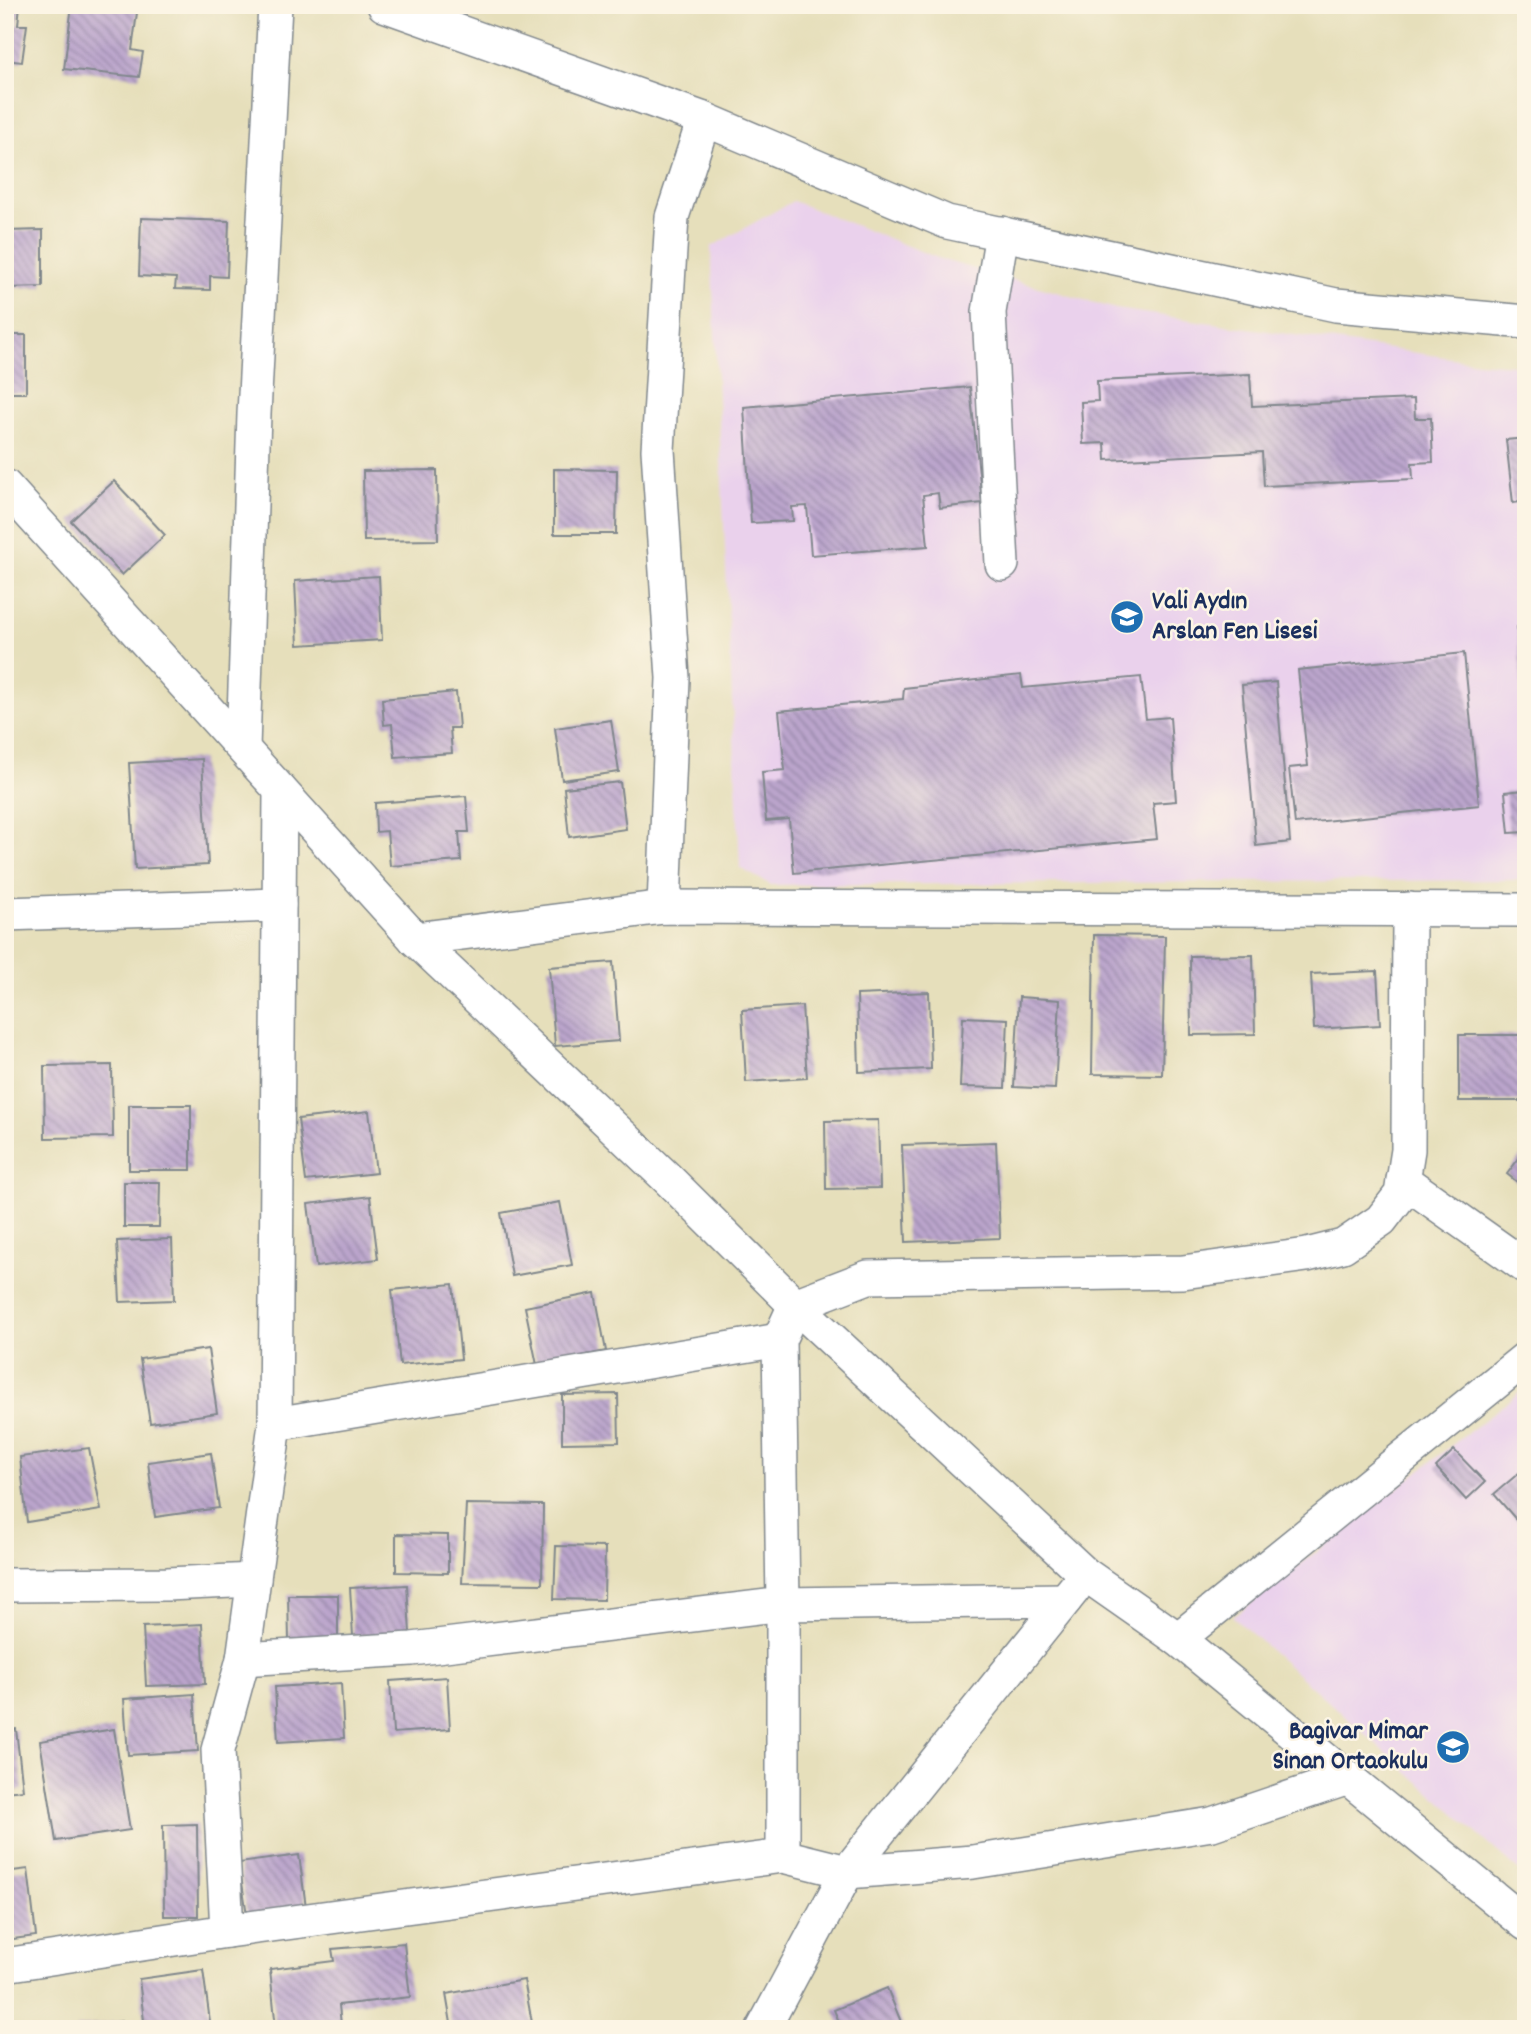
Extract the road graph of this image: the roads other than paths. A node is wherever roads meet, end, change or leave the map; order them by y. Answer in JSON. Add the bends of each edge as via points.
{"nodes":[{"id":1,"x":275,"y":5,"type":"edge"},
{"id":2,"x":384,"y":5,"type":"edge"},
{"id":3,"x":704,"y":119,"type":"junction"},
{"id":4,"x":1002,"y":233,"type":"junction"},
{"id":5,"x":1526,"y":322,"type":"edge"},
{"id":6,"x":5,"y":486,"type":"edge"},
{"id":7,"x":1002,"y":564,"type":"dead end"},
{"id":8,"x":243,"y":748,"type":"junction"},
{"id":9,"x":280,"y":790,"type":"junction"},
{"id":10,"x":279,"y":905,"type":"junction"},
{"id":11,"x":664,"y":907,"type":"junction"},
{"id":12,"x":1409,"y":909,"type":"junction"},
{"id":13,"x":1526,"y":910,"type":"edge"},
{"id":14,"x":5,"y":914,"type":"edge"},
{"id":15,"x":415,"y":939,"type":"junction"},
{"id":16,"x":1403,"y":1180,"type":"junction"},
{"id":17,"x":1526,"y":1267,"type":"edge"},
{"id":18,"x":795,"y":1305,"type":"junction"},
{"id":19,"x":779,"y":1340,"type":"junction"},
{"id":20,"x":1526,"y":1358,"type":"edge"},
{"id":21,"x":275,"y":1424,"type":"junction"},
{"id":22,"x":254,"y":1580,"type":"junction"},
{"id":23,"x":5,"y":1585,"type":"edge"},
{"id":24,"x":1075,"y":1587,"type":"junction"},
{"id":25,"x":783,"y":1604,"type":"junction"},
{"id":26,"x":1178,"y":1639,"type":"junction"},
{"id":27,"x":243,"y":1659,"type":"junction"},
{"id":28,"x":1348,"y":1777,"type":"junction"},
{"id":29,"x":783,"y":1856,"type":"junction"},
{"id":30,"x":847,"y":1872,"type":"junction"},
{"id":31,"x":1526,"y":1923,"type":"edge"},
{"id":32,"x":228,"y":1931,"type":"junction"},
{"id":33,"x":5,"y":1965,"type":"edge"},
{"id":34,"x":763,"y":2029,"type":"edge"}],
"edges":[{"from":1,"to":8,"type":"street"},
{"from":2,"to":3,"type":"street"},
{"from":3,"to":4,"type":"street","via":[[947,222]]},
{"from":3,"to":11,"type":"street","via":[[672,218],[658,450],[673,678]]},
{"from":4,"to":5,"type":"street","via":[[1336,305]]},
{"from":4,"to":7,"type":"street","via":[[989,312]]},
{"from":6,"to":8,"type":"street"},
{"from":8,"to":9,"type":"street"},
{"from":9,"to":10,"type":"street"},
{"from":9,"to":15,"type":"street"},
{"from":10,"to":14,"type":"street"},
{"from":10,"to":21,"type":"street"},
{"from":11,"to":12,"type":"street"},
{"from":11,"to":15,"type":"street"},
{"from":12,"to":13,"type":"street"},
{"from":12,"to":16,"type":"street","via":[[1408,1150]]},
{"from":15,"to":18,"type":"street"},
{"from":16,"to":17,"type":"street"},
{"from":16,"to":18,"type":"street","via":[[1401,1194],[1381,1220],[1343,1246],[1307,1255],[1183,1272],[868,1277]]},
{"from":18,"to":19,"type":"street"},
{"from":18,"to":24,"type":"street"},
{"from":19,"to":21,"type":"street"},
{"from":19,"to":25,"type":"street"},
{"from":20,"to":26,"type":"street"},
{"from":21,"to":22,"type":"street"},
{"from":22,"to":23,"type":"street"},
{"from":22,"to":27,"type":"street"},
{"from":24,"to":25,"type":"street"},
{"from":24,"to":26,"type":"street"},
{"from":24,"to":30,"type":"street"},
{"from":25,"to":27,"type":"street","via":[[412,1648]]},
{"from":25,"to":29,"type":"street"},
{"from":26,"to":28,"type":"street"},
{"from":27,"to":32,"type":"street","via":[[218,1750]]},
{"from":28,"to":30,"type":"street","via":[[1212,1824],[973,1862]]},
{"from":28,"to":31,"type":"street"},
{"from":29,"to":30,"type":"street"},
{"from":29,"to":32,"type":"street"},
{"from":30,"to":34,"type":"street"},
{"from":32,"to":33,"type":"street"}]}
